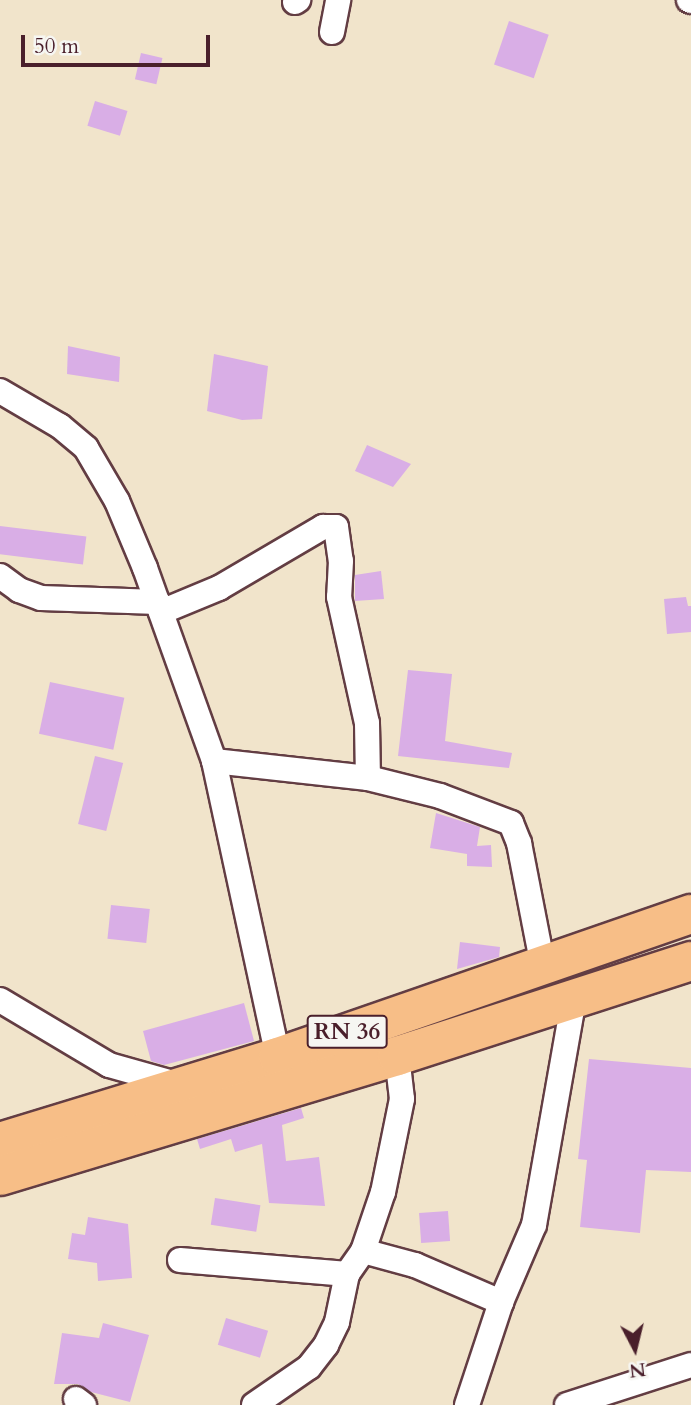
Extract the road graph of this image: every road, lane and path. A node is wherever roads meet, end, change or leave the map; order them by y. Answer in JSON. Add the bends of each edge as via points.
{"nodes":[{"id":1,"x":338,"y":0,"type":"edge"},
{"id":2,"x":332,"y":32,"type":"dead end"},
{"id":3,"x":0,"y":391,"type":"edge"},
{"id":4,"x":0,"y":576,"type":"edge"},
{"id":5,"x":159,"y":607,"type":"junction"},
{"id":6,"x":214,"y":761,"type":"junction"},
{"id":7,"x":368,"y":778,"type":"junction"},
{"id":8,"x":691,"y":914,"type":"edge"},
{"id":9,"x":691,"y":961,"type":"edge"},
{"id":10,"x":542,"y":966,"type":"junction"},
{"id":11,"x":574,"y":999,"type":"junction"},
{"id":12,"x":0,"y":1000,"type":"edge"},
{"id":13,"x":397,"y":1056,"type":"junction"},
{"id":14,"x":278,"y":1057,"type":"junction"},
{"id":15,"x":184,"y":1086,"type":"junction"},
{"id":16,"x":0,"y":1142,"type":"edge"},
{"id":17,"x":0,"y":1176,"type":"edge"},
{"id":18,"x":363,"y":1251,"type":"junction"},
{"id":19,"x":180,"y":1260,"type":"dead end"},
{"id":20,"x":347,"y":1274,"type":"junction"},
{"id":21,"x":501,"y":1302,"type":"junction"},
{"id":22,"x":691,"y":1366,"type":"edge"},
{"id":23,"x":254,"y":1405,"type":"edge"},
{"id":24,"x":467,"y":1405,"type":"edge"},
{"id":25,"x":568,"y":1405,"type":"edge"}],
"edges":[{"from":1,"to":2,"type":"street"},
{"from":3,"to":5,"type":"street","via":[[60,426],[86,448],[117,501]]},
{"from":4,"to":5,"type":"street","via":[[41,598]]},
{"from":5,"to":6,"type":"street"},
{"from":5,"to":7,"type":"street","via":[[231,582],[323,527],[336,527],[341,561],[339,597],[368,723]]},
{"from":6,"to":7,"type":"street"},
{"from":6,"to":14,"type":"street"},
{"from":7,"to":10,"type":"street","via":[[440,796],[511,823],[519,843]]},
{"from":8,"to":10,"type":"main road","number":"RN 36"},
{"from":9,"to":11,"type":"main road","number":"RN 36"},
{"from":10,"to":14,"type":"main road","number":"RN 36"},
{"from":11,"to":13,"type":"main road","number":"RN 36"},
{"from":11,"to":21,"type":"street","via":[[534,1225]]},
{"from":12,"to":15,"type":"street","via":[[109,1065]]},
{"from":13,"to":17,"type":"main road","number":"RN 36"},
{"from":13,"to":18,"type":"street","via":[[402,1099],[383,1192]]},
{"from":14,"to":15,"type":"main road","number":"RN 36"},
{"from":15,"to":16,"type":"main road","number":"RN 36"},
{"from":18,"to":20,"type":"street"},
{"from":18,"to":21,"type":"street","via":[[415,1265]]},
{"from":19,"to":20,"type":"street"},
{"from":20,"to":23,"type":"street","via":[[337,1322],[326,1345],[309,1367]]},
{"from":21,"to":24,"type":"street"},
{"from":22,"to":25,"type":"street"}]}
